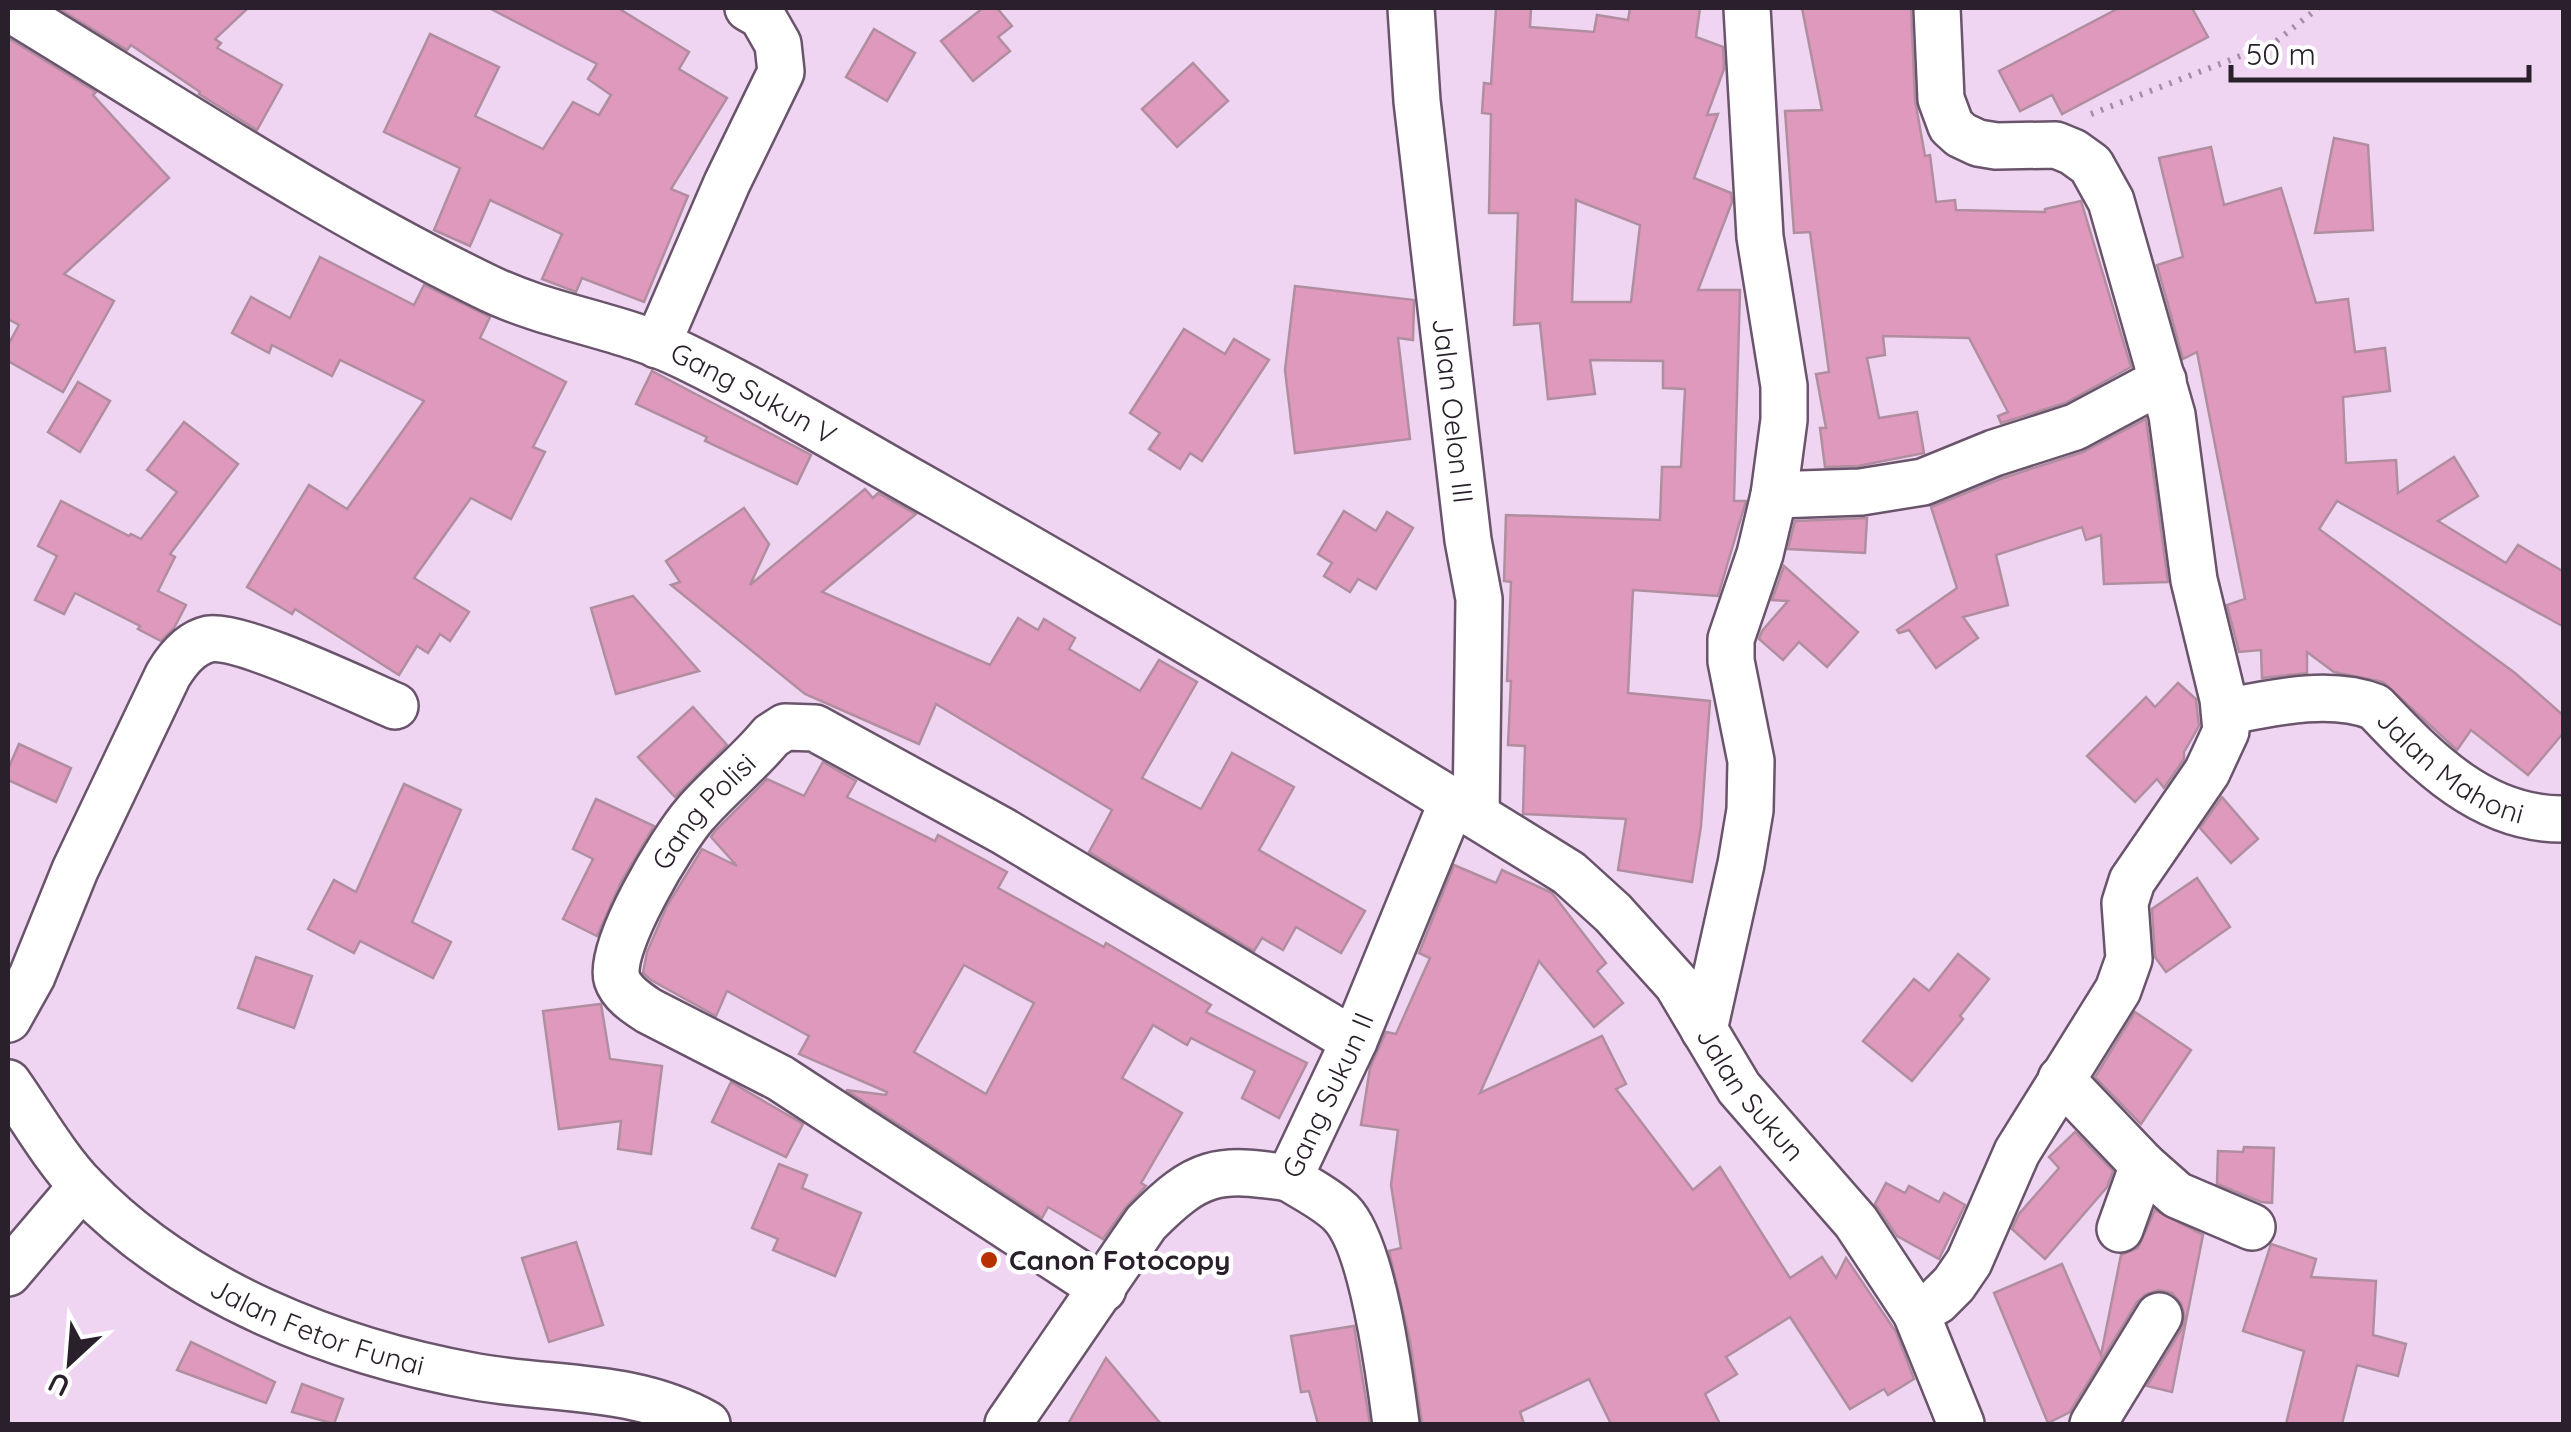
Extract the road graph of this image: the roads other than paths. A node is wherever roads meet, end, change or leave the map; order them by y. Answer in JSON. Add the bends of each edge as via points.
{"nodes":[{"id":1,"x":748,"y":8,"type":"edge"},
{"id":2,"x":1412,"y":8,"type":"edge"},
{"id":3,"x":1747,"y":8,"type":"edge"},
{"id":4,"x":1937,"y":8,"type":"edge"},
{"id":5,"x":11,"y":10,"type":"edge"},
{"id":6,"x":657,"y":345,"type":"junction"},
{"id":7,"x":2163,"y":380,"type":"junction"},
{"id":8,"x":1774,"y":495,"type":"junction"},
{"id":9,"x":395,"y":706,"type":"dead end"},
{"id":10,"x":2225,"y":712,"type":"junction"},
{"id":11,"x":1464,"y":809,"type":"junction"},
{"id":12,"x":2553,"y":819,"type":"edge"},
{"id":13,"x":8,"y":1018,"type":"edge"},
{"id":14,"x":1704,"y":1030,"type":"junction"},
{"id":15,"x":1354,"y":1041,"type":"junction"},
{"id":16,"x":2061,"y":1079,"type":"junction"},
{"id":17,"x":8,"y":1084,"type":"edge"},
{"id":18,"x":2143,"y":1166,"type":"junction"},
{"id":19,"x":1289,"y":1178,"type":"junction"},
{"id":20,"x":82,"y":1186,"type":"junction"},
{"id":21,"x":2252,"y":1227,"type":"dead end"},
{"id":22,"x":2120,"y":1229,"type":"dead end"},
{"id":23,"x":8,"y":1273,"type":"edge"},
{"id":24,"x":1103,"y":1289,"type":"junction"},
{"id":25,"x":1916,"y":1313,"type":"junction"},
{"id":26,"x":2158,"y":1316,"type":"dead end"},
{"id":27,"x":706,"y":1424,"type":"edge"},
{"id":28,"x":1008,"y":1424,"type":"edge"},
{"id":29,"x":1396,"y":1424,"type":"edge"},
{"id":30,"x":1961,"y":1424,"type":"edge"},
{"id":31,"x":2094,"y":1424,"type":"edge"}],
"edges":[{"from":1,"to":6,"type":"street","via":[[762,16],[778,44],[782,72]]},
{"from":2,"to":11,"type":"street","name":"Jalan Oelon III","via":[[1479,599]]},
{"from":3,"to":8,"type":"street","via":[[1760,238],[1784,386]]},
{"from":4,"to":7,"type":"street","via":[[1941,99],[1952,126],[1996,146],[2056,145],[2100,178]]},
{"from":5,"to":6,"type":"street","name":"Gang Sukun V","via":[[366,225],[486,288]]},
{"from":6,"to":11,"type":"street","name":"Gang Sukun V","via":[[1098,587]]},
{"from":7,"to":8,"type":"street","via":[[2075,427],[1923,482]]},
{"from":7,"to":10,"type":"street","via":[[2194,580]]},
{"from":8,"to":14,"type":"street","via":[[1731,639],[1751,760],[1750,810]]},
{"from":9,"to":13,"type":"street","via":[[241,642],[209,639],[188,650],[168,674]]},
{"from":10,"to":12,"type":"street","name":"Jalan Mahoni","via":[[2310,700],[2366,704],[2463,788],[2510,811]]},
{"from":10,"to":16,"type":"street","via":[[2226,730],[2207,772],[2132,881],[2125,902],[2124,976]]},
{"from":11,"to":14,"type":"street","name":"Jalan Sukun","via":[[1569,873],[1613,913],[1677,984]]},
{"from":11,"to":15,"type":"street","name":"Gang Sukun II"},
{"from":14,"to":25,"type":"street","name":"Jalan Sukun","via":[[1739,1088],[1856,1222]]},
{"from":15,"to":19,"type":"street","name":"Gang Sukun II"},
{"from":15,"to":24,"type":"street","name":"Gang Polisi","via":[[1003,831],[815,728],[786,726],[771,736],[693,816],[667,855],[621,943],[618,981],[650,1012],[780,1078]]},
{"from":16,"to":18,"type":"street"},
{"from":16,"to":25,"type":"street","via":[[2017,1152],[1969,1262],[1954,1284]]},
{"from":17,"to":20,"type":"street","name":"Jalan Fetor Funai"},
{"from":18,"to":21,"type":"street","via":[[2177,1195]]},
{"from":18,"to":22,"type":"street"},
{"from":19,"to":24,"type":"street","name":"Gang Sukun II","via":[[1252,1172],[1197,1179],[1146,1223]]},
{"from":19,"to":29,"type":"street","via":[[1343,1214],[1356,1237],[1390,1371]]},
{"from":20,"to":23,"type":"street"},
{"from":20,"to":27,"type":"street","name":"Jalan Fetor Funai","via":[[144,1242],[250,1306],[356,1349],[478,1377],[630,1394]]},
{"from":24,"to":28,"type":"street","name":"Gang Sukun II"},
{"from":25,"to":30,"type":"street","name":"Jalan Sukun"},
{"from":26,"to":31,"type":"street"}]}
